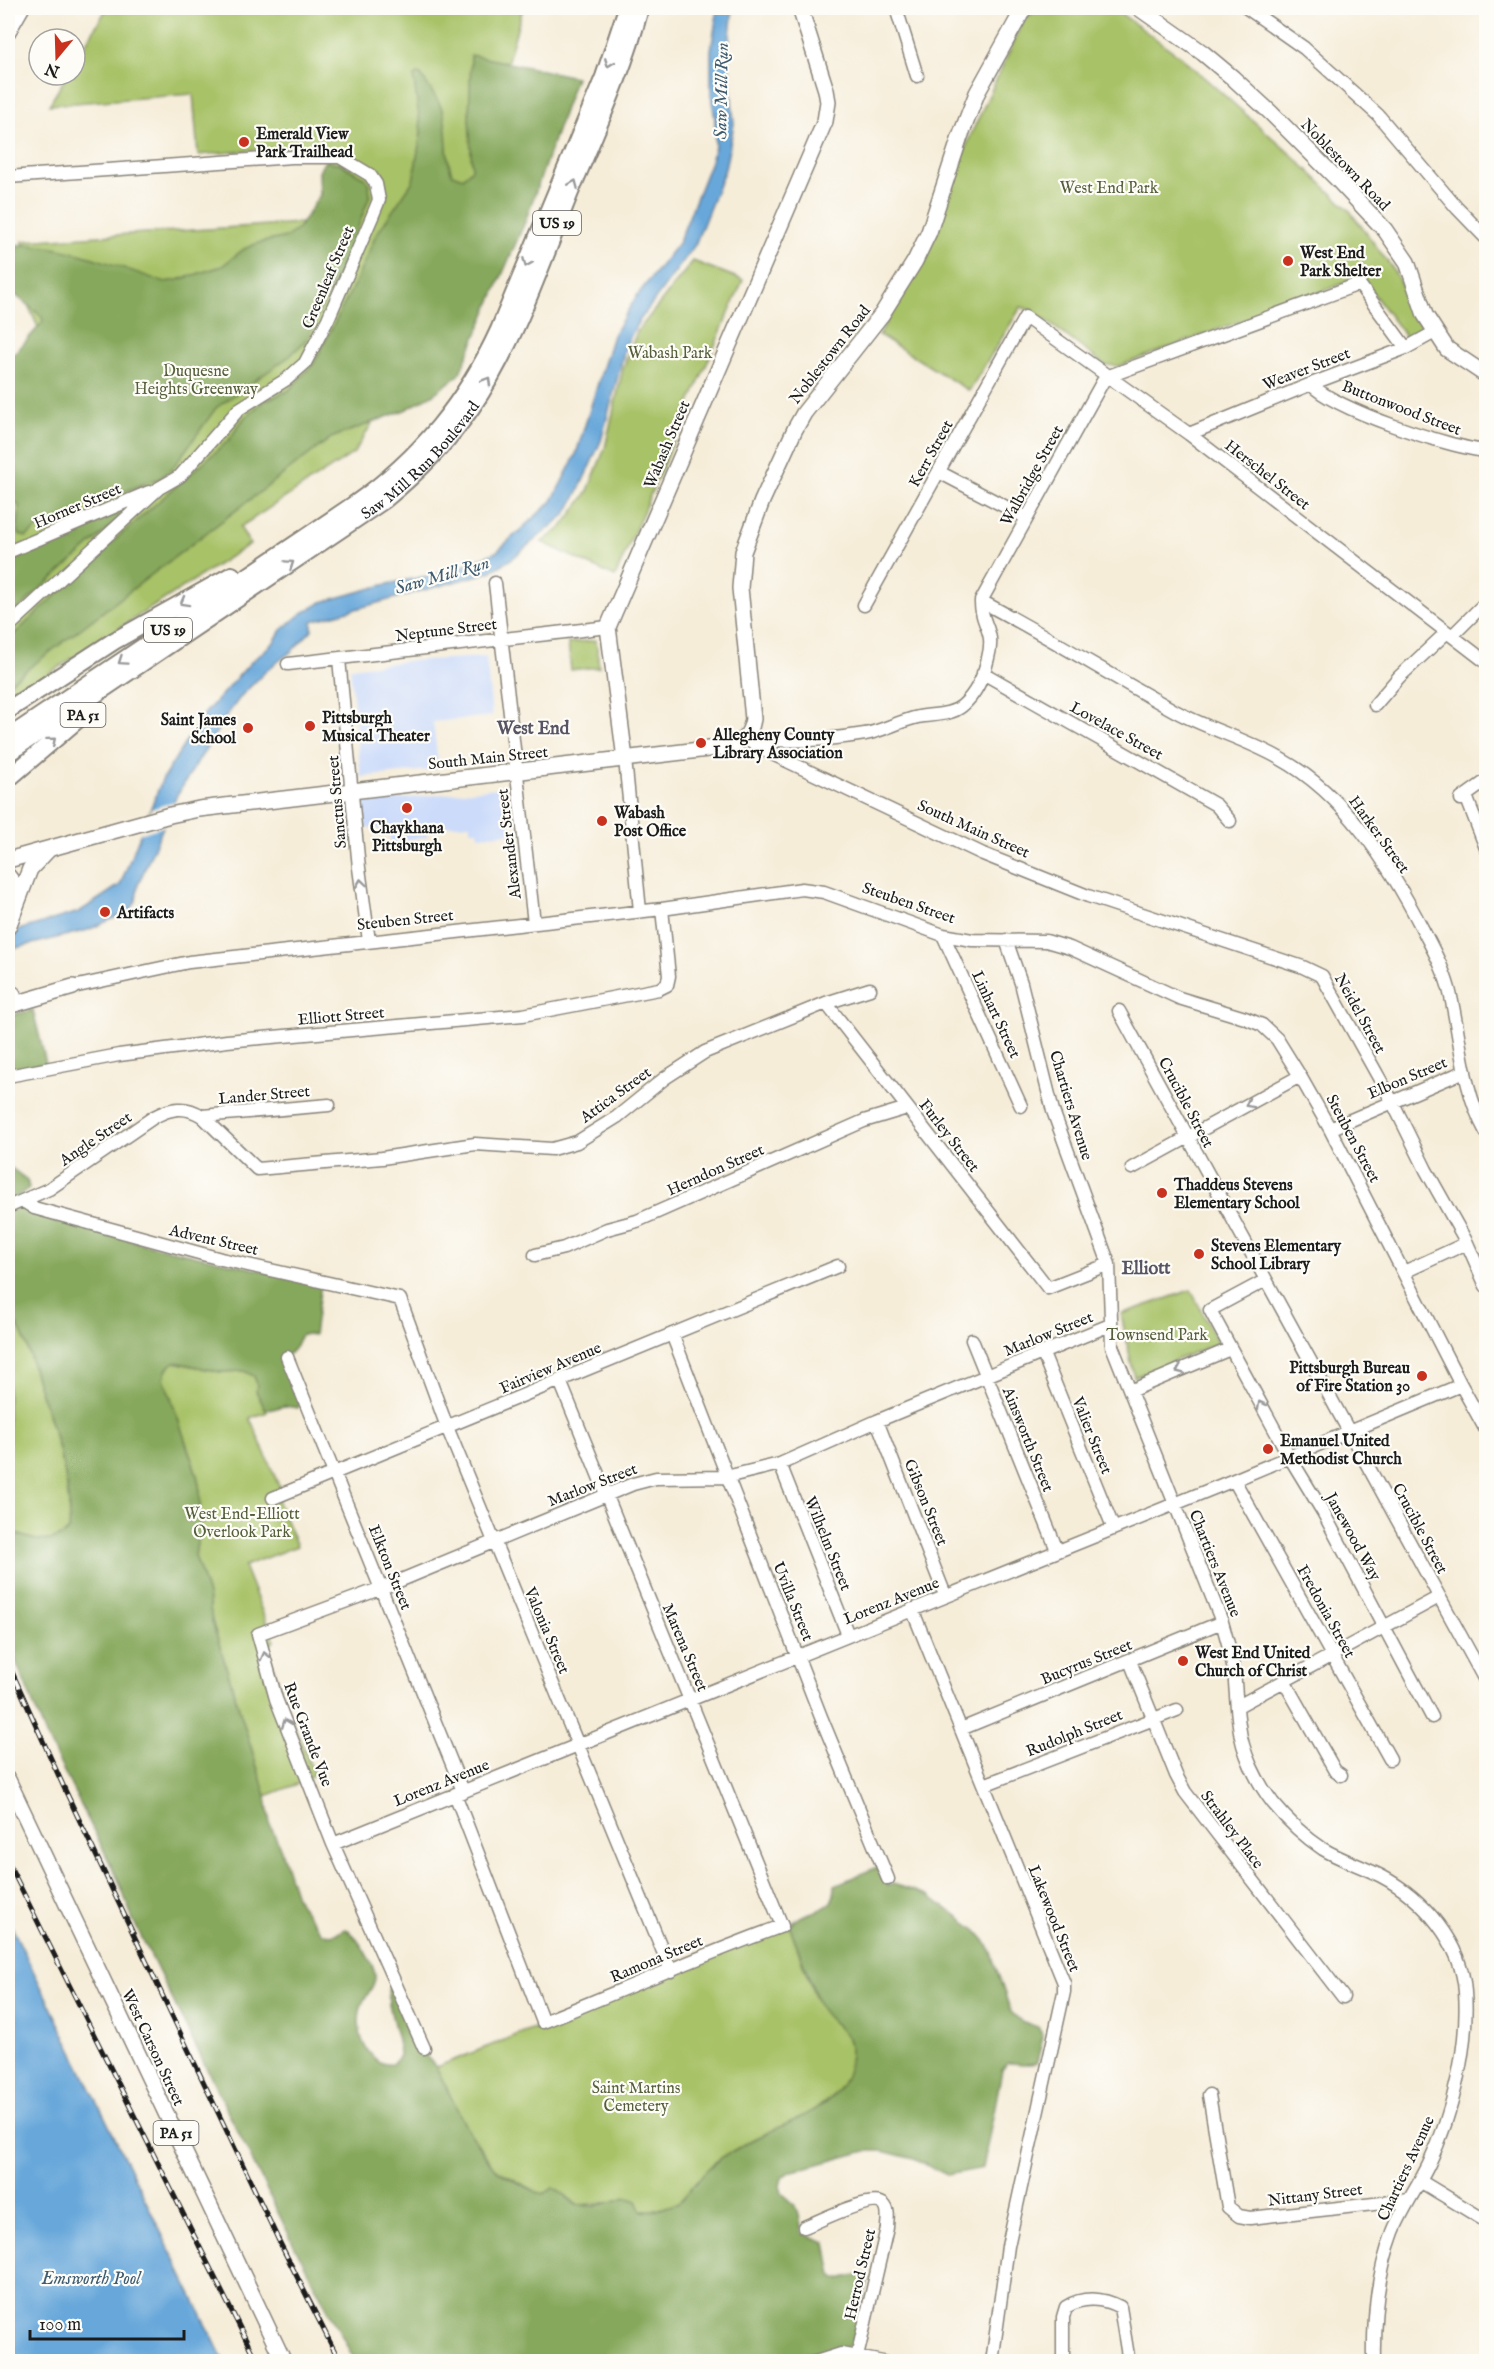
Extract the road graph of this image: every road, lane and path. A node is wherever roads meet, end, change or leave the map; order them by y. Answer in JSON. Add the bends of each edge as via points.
{"nodes":[{"id":1,"x":23,"y":8,"type":"edge"},
{"id":2,"x":627,"y":8,"type":"edge"},
{"id":3,"x":640,"y":8,"type":"edge"},
{"id":4,"x":800,"y":8,"type":"edge"},
{"id":5,"x":896,"y":8,"type":"edge"},
{"id":6,"x":1024,"y":8,"type":"edge"},
{"id":7,"x":1139,"y":8,"type":"edge"},
{"id":8,"x":1247,"y":8,"type":"edge"},
{"id":9,"x":8,"y":34,"type":"edge"},
{"id":10,"x":917,"y":76,"type":"dead end"},
{"id":11,"x":8,"y":177,"type":"edge"},
{"id":12,"x":1486,"y":238,"type":"edge"},
{"id":13,"x":1025,"y":317,"type":"joint"},
{"id":14,"x":1435,"y":333,"type":"junction"},
{"id":15,"x":1406,"y":348,"type":"junction"},
{"id":16,"x":1486,"y":375,"type":"edge"},
{"id":17,"x":1109,"y":376,"type":"junction"},
{"id":18,"x":1311,"y":384,"type":"junction"},
{"id":19,"x":1190,"y":434,"type":"junction"},
{"id":20,"x":1486,"y":451,"type":"edge"},
{"id":21,"x":939,"y":472,"type":"junction"},
{"id":22,"x":159,"y":488,"type":"junction"},
{"id":23,"x":1027,"y":518,"type":"junction"},
{"id":24,"x":328,"y":523,"type":"junction"},
{"id":25,"x":8,"y":552,"type":"edge"},
{"id":26,"x":495,"y":583,"type":"dead end"},
{"id":27,"x":981,"y":601,"type":"junction"},
{"id":28,"x":1486,"y":602,"type":"edge"},
{"id":29,"x":864,"y":605,"type":"dead end"},
{"id":30,"x":8,"y":627,"type":"edge"},
{"id":31,"x":608,"y":627,"type":"junction"},
{"id":32,"x":1450,"y":634,"type":"junction"},
{"id":33,"x":501,"y":639,"type":"junction"},
{"id":34,"x":160,"y":651,"type":"junction"},
{"id":35,"x":339,"y":659,"type":"junction"},
{"id":36,"x":1486,"y":662,"type":"edge"},
{"id":37,"x":288,"y":664,"type":"dead end"},
{"id":38,"x":983,"y":673,"type":"junction"},
{"id":39,"x":1375,"y":705,"type":"dead end"},
{"id":40,"x":8,"y":710,"type":"edge"},
{"id":41,"x":8,"y":738,"type":"edge"},
{"id":42,"x":746,"y":739,"type":"junction"},
{"id":43,"x":8,"y":753,"type":"edge"},
{"id":44,"x":625,"y":759,"type":"junction"},
{"id":45,"x":516,"y":773,"type":"junction"},
{"id":46,"x":8,"y":779,"type":"edge"},
{"id":47,"x":1486,"y":781,"type":"edge"},
{"id":48,"x":352,"y":791,"type":"junction"},
{"id":49,"x":1230,"y":821,"type":"dead end"},
{"id":50,"x":1486,"y":848,"type":"edge"},
{"id":51,"x":48,"y":850,"type":"junction"},
{"id":52,"x":8,"y":860,"type":"edge"},
{"id":53,"x":8,"y":876,"type":"edge"},
{"id":54,"x":1088,"y":896,"type":"joint"},
{"id":55,"x":17,"y":904,"type":"junction"},
{"id":56,"x":662,"y":909,"type":"junction"},
{"id":57,"x":640,"y":911,"type":"junction"},
{"id":58,"x":9,"y":923,"type":"edge"},
{"id":59,"x":534,"y":923,"type":"junction"},
{"id":60,"x":943,"y":935,"type":"junction"},
{"id":61,"x":1006,"y":940,"type":"junction"},
{"id":62,"x":369,"y":941,"type":"junction"},
{"id":63,"x":73,"y":987,"type":"joint"},
{"id":64,"x":870,"y":989,"type":"dead end"},
{"id":65,"x":9,"y":997,"type":"edge"},
{"id":66,"x":826,"y":1003,"type":"junction"},
{"id":67,"x":1119,"y":1011,"type":"dead end"},
{"id":68,"x":1466,"y":1071,"type":"junction"},
{"id":69,"x":8,"y":1076,"type":"edge"},
{"id":70,"x":1300,"y":1076,"type":"junction"},
{"id":71,"x":1392,"y":1101,"type":"junction"},
{"id":72,"x":329,"y":1105,"type":"dead end"},
{"id":73,"x":1022,"y":1106,"type":"dead end"},
{"id":74,"x":907,"y":1108,"type":"junction"},
{"id":75,"x":202,"y":1116,"type":"junction"},
{"id":76,"x":1330,"y":1129,"type":"junction"},
{"id":77,"x":1486,"y":1132,"type":"edge"},
{"id":78,"x":1187,"y":1138,"type":"junction"},
{"id":79,"x":1132,"y":1168,"type":"dead end"},
{"id":80,"x":23,"y":1201,"type":"junction"},
{"id":81,"x":8,"y":1207,"type":"edge"},
{"id":82,"x":1467,"y":1243,"type":"junction"},
{"id":83,"x":535,"y":1255,"type":"dead end"},
{"id":84,"x":1109,"y":1264,"type":"junction"},
{"id":85,"x":838,"y":1266,"type":"dead end"},
{"id":86,"x":1404,"y":1272,"type":"junction"},
{"id":87,"x":1266,"y":1280,"type":"junction"},
{"id":88,"x":1486,"y":1286,"type":"edge"},
{"id":89,"x":400,"y":1299,"type":"joint"},
{"id":90,"x":1110,"y":1325,"type":"junction"},
{"id":91,"x":672,"y":1334,"type":"junction"},
{"id":92,"x":972,"y":1340,"type":"dead end"},
{"id":93,"x":1230,"y":1349,"type":"junction"},
{"id":94,"x":1043,"y":1354,"type":"junction"},
{"id":95,"x":287,"y":1357,"type":"dead end"},
{"id":96,"x":985,"y":1376,"type":"junction"},
{"id":97,"x":560,"y":1381,"type":"junction"},
{"id":98,"x":1461,"y":1385,"type":"junction"},
{"id":99,"x":1130,"y":1391,"type":"junction"},
{"id":100,"x":877,"y":1420,"type":"junction"},
{"id":101,"x":447,"y":1427,"type":"junction"},
{"id":102,"x":1486,"y":1430,"type":"edge"},
{"id":103,"x":1349,"y":1431,"type":"junction"},
{"id":104,"x":1289,"y":1456,"type":"junction"},
{"id":105,"x":780,"y":1464,"type":"junction"},
{"id":106,"x":335,"y":1472,"type":"junction"},
{"id":107,"x":726,"y":1477,"type":"junction"},
{"id":108,"x":1234,"y":1479,"type":"junction"},
{"id":109,"x":606,"y":1495,"type":"junction"},
{"id":110,"x":273,"y":1498,"type":"dead end"},
{"id":111,"x":1174,"y":1503,"type":"junction"},
{"id":112,"x":1113,"y":1527,"type":"junction"},
{"id":113,"x":493,"y":1540,"type":"junction"},
{"id":114,"x":1057,"y":1550,"type":"junction"},
{"id":115,"x":382,"y":1588,"type":"junction"},
{"id":116,"x":945,"y":1595,"type":"junction"},
{"id":117,"x":1439,"y":1597,"type":"junction"},
{"id":118,"x":912,"y":1609,"type":"junction"},
{"id":119,"x":1222,"y":1622,"type":"junction"},
{"id":120,"x":1384,"y":1626,"type":"junction"},
{"id":121,"x":258,"y":1635,"type":"joint"},
{"id":122,"x":848,"y":1635,"type":"junction"},
{"id":123,"x":798,"y":1655,"type":"junction"},
{"id":124,"x":1333,"y":1655,"type":"junction"},
{"id":125,"x":1130,"y":1660,"type":"junction"},
{"id":126,"x":1481,"y":1664,"type":"edge"},
{"id":127,"x":1284,"y":1682,"type":"junction"},
{"id":128,"x":1486,"y":1682,"type":"edge"},
{"id":129,"x":689,"y":1699,"type":"junction"},
{"id":130,"x":1238,"y":1707,"type":"junction"},
{"id":131,"x":1177,"y":1710,"type":"dead end"},
{"id":132,"x":1432,"y":1717,"type":"dead end"},
{"id":133,"x":1154,"y":1718,"type":"junction"},
{"id":134,"x":961,"y":1729,"type":"junction"},
{"id":135,"x":577,"y":1745,"type":"junction"},
{"id":136,"x":1390,"y":1759,"type":"dead end"},
{"id":137,"x":1341,"y":1775,"type":"dead end"},
{"id":138,"x":8,"y":1780,"type":"edge"},
{"id":139,"x":984,"y":1785,"type":"junction"},
{"id":140,"x":459,"y":1792,"type":"junction"},
{"id":141,"x":333,"y":1844,"type":"junction"},
{"id":142,"x":888,"y":1879,"type":"dead end"},
{"id":143,"x":782,"y":1926,"type":"joint"},
{"id":144,"x":671,"y":1971,"type":"junction"},
{"id":145,"x":1343,"y":1997,"type":"dead end"},
{"id":146,"x":543,"y":2022,"type":"joint"},
{"id":147,"x":424,"y":2048,"type":"dead end"},
{"id":148,"x":1209,"y":2095,"type":"dead end"},
{"id":149,"x":1420,"y":2181,"type":"junction"},
{"id":150,"x":1409,"y":2200,"type":"junction"},
{"id":151,"x":1486,"y":2221,"type":"edge"},
{"id":152,"x":804,"y":2227,"type":"dead end"},
{"id":153,"x":857,"y":2357,"type":"junction"},
{"id":154,"x":284,"y":2361,"type":"edge"},
{"id":155,"x":816,"y":2361,"type":"edge"},
{"id":156,"x":883,"y":2361,"type":"edge"},
{"id":157,"x":992,"y":2361,"type":"edge"},
{"id":158,"x":1063,"y":2361,"type":"edge"},
{"id":159,"x":1128,"y":2361,"type":"edge"},
{"id":160,"x":1374,"y":2361,"type":"edge"}],
"edges":[{"from":1,"to":9,"type":"street"},
{"from":2,"to":24,"type":"highway","name":"Saw Mill Run Boulevard","number":"US 19","one_way":true,"via":[[604,77],[499,330],[475,377],[445,422],[413,457]]},
{"from":34,"to":3,"type":"highway","name":"Saw Mill Run Boulevard","number":"US 19","one_way":true,"via":[[384,500],[423,466],[455,430],[486,384],[511,335],[616,82]]},
{"from":4,"to":31,"type":"main road","name":"Wabash Street","via":[[826,90],[825,121]]},
{"from":5,"to":10,"type":"street"},
{"from":6,"to":42,"type":"main road","name":"Noblestown Road","via":[[977,93],[929,232],[915,261],[882,314],[804,413],[762,501],[741,567],[753,719]]},
{"from":7,"to":14,"type":"main road","name":"Noblestown Road","via":[[1203,53],[1240,85],[1385,231],[1407,262]]},
{"from":8,"to":12,"type":"street","via":[[1304,48],[1378,115]]},
{"from":11,"to":22,"type":"street","name":"Greenleaf Street","via":[[292,156],[340,157],[370,175],[376,184],[378,200],[372,217],[305,363],[239,409],[180,476]]},
{"from":13,"to":17,"type":"street","name":"Herschel Street"},
{"from":13,"to":21,"type":"street","name":"Kerr Street"},
{"from":14,"to":15,"type":"street","name":"Weaver Street"},
{"from":14,"to":16,"type":"main road","name":"Noblestown Road","via":[[1447,349]]},
{"from":15,"to":17,"type":"street","via":[[1359,284]]},
{"from":15,"to":18,"type":"street","name":"Weaver Street"},
{"from":17,"to":19,"type":"street","name":"Herschel Street"},
{"from":17,"to":23,"type":"street","name":"Walbridge Street"},
{"from":18,"to":19,"type":"street","name":"Weaver Street"},
{"from":18,"to":20,"type":"street","name":"Buttonwood Street","via":[[1318,392],[1395,426],[1451,445]]},
{"from":19,"to":32,"type":"street","name":"Herschel Street"},
{"from":21,"to":23,"type":"street"},
{"from":21,"to":29,"type":"street","name":"Kerr Street"},
{"from":22,"to":25,"type":"street","name":"Horner Street"},
{"from":22,"to":30,"type":"street","name":"Greenleaf Street"},
{"from":23,"to":27,"type":"street","name":"Walbridge Street"},
{"from":24,"to":40,"type":"highway","number":"PA 51","one_way":true,"via":[[114,641]]},
{"from":24,"to":41,"type":"highway","name":"Saw Mill Run Boulevard","number":"US 19","one_way":true},
{"from":26,"to":33,"type":"street","name":"Alexander Street"},
{"from":27,"to":38,"type":"street","via":[[991,645]]},
{"from":27,"to":68,"type":"street","name":"Harker Street","via":[[1178,712],[1281,759],[1339,803],[1380,858],[1445,976]]},
{"from":28,"to":32,"type":"street"},
{"from":31,"to":33,"type":"street","name":"Neptune Street"},
{"from":31,"to":44,"type":"main road"},
{"from":32,"to":36,"type":"street","name":"Herschel Street"},
{"from":32,"to":39,"type":"street","via":[[1399,677]]},
{"from":33,"to":35,"type":"street","name":"Neptune Street"},
{"from":33,"to":45,"type":"street","name":"Alexander Street"},
{"from":34,"to":43,"type":"highway","name":"Saw Mill Run Boulevard","number":"US 19"},
{"from":46,"to":34,"type":"highway","number":"PA 51","one_way":true},
{"from":35,"to":37,"type":"street","name":"Neptune Street"},
{"from":35,"to":48,"type":"street","name":"Sanctus Street"},
{"from":38,"to":42,"type":"street","via":[[970,698],[952,712],[900,721],[866,734],[773,741]]},
{"from":38,"to":49,"type":"street","name":"Lovelace Street","via":[[1216,805]]},
{"from":42,"to":44,"type":"main road","name":"South Main Street","via":[[725,747]]},
{"from":42,"to":54,"type":"street","name":"South Main Street","via":[[983,854]]},
{"from":44,"to":45,"type":"main road","name":"South Main Street"},
{"from":44,"to":57,"type":"street"},
{"from":45,"to":48,"type":"main road","name":"South Main Street"},
{"from":45,"to":59,"type":"street","name":"Alexander Street"},
{"from":47,"to":50,"type":"street","via":[[1464,798]]},
{"from":48,"to":51,"type":"main road","name":"South Main Street","via":[[170,814]]},
{"from":62,"to":48,"type":"street","name":"Sanctus Street","one_way":true},
{"from":51,"to":52,"type":"main road","name":"South Main Street"},
{"from":51,"to":55,"type":"main road","via":[[30,869]]},
{"from":53,"to":55,"type":"main road","via":[[17,890]]},
{"from":54,"to":71,"type":"street","name":"Neidel Street","via":[[1322,976]]},
{"from":55,"to":58,"type":"main road"},
{"from":56,"to":57,"type":"street","name":"Steuben Street"},
{"from":56,"to":60,"type":"street","name":"Steuben Street","via":[[802,889],[824,892]]},
{"from":56,"to":69,"type":"street","name":"Elliott Street","via":[[669,976],[668,985],[659,989],[523,1015],[227,1041],[118,1055]]},
{"from":57,"to":59,"type":"street","name":"Steuben Street"},
{"from":59,"to":62,"type":"street","name":"Steuben Street"},
{"from":60,"to":61,"type":"street","name":"Steuben Street"},
{"from":60,"to":73,"type":"street","name":"Linhart Street"},
{"from":61,"to":70,"type":"street","name":"Steuben Street","via":[[1046,941],[1070,948],[1179,998],[1262,1025],[1277,1038]]},
{"from":61,"to":84,"type":"street","name":"Chartiers Avenue","via":[[1021,983],[1053,1111]]},
{"from":62,"to":63,"type":"street","name":"Steuben Street","via":[[170,964]]},
{"from":63,"to":65,"type":"main road","name":"Steuben Street","via":[[32,990]]},
{"from":64,"to":66,"type":"street","name":"Attica Street"},
{"from":66,"to":74,"type":"street","name":"Furley Street"},
{"from":66,"to":75,"type":"street","name":"Attica Street","via":[[705,1052],[577,1142],[543,1149],[475,1144],[366,1160],[257,1169]]},
{"from":67,"to":78,"type":"street","name":"Crucible Street"},
{"from":68,"to":71,"type":"street","name":"Elbon Street"},
{"from":68,"to":77,"type":"street","name":"Harker Street","via":[[1470,1095]]},
{"from":70,"to":76,"type":"street","name":"Steuben Street"},
{"from":70,"to":78,"type":"street","one_way":true},
{"from":71,"to":76,"type":"street","name":"Elbon Street"},
{"from":71,"to":82,"type":"street","name":"Neidel Street"},
{"from":72,"to":75,"type":"street","name":"Lander Street"},
{"from":74,"to":83,"type":"street","name":"Herndon Street","via":[[864,1121],[637,1221]]},
{"from":74,"to":84,"type":"street","name":"Furley Street","via":[[1048,1288]]},
{"from":75,"to":80,"type":"street","name":"Angle Street","via":[[186,1109],[168,1110]]},
{"from":76,"to":86,"type":"street","name":"Steuben Street"},
{"from":78,"to":79,"type":"street"},
{"from":78,"to":87,"type":"street","name":"Crucible Street"},
{"from":80,"to":81,"type":"street","name":"Angle Street"},
{"from":80,"to":89,"type":"street","name":"Advent Street","via":[[34,1208],[210,1256]]},
{"from":82,"to":86,"type":"street"},
{"from":82,"to":88,"type":"street","name":"Neidel Street"},
{"from":84,"to":90,"type":"street","name":"Chartiers Avenue"},
{"from":85,"to":91,"type":"street","name":"Fairview Avenue"},
{"from":86,"to":98,"type":"street","name":"Steuben Street"},
{"from":87,"to":93,"type":"street","name":"Janewood Way","via":[[1210,1310]]},
{"from":87,"to":103,"type":"street","name":"Crucible Street"},
{"from":89,"to":101,"type":"street","name":"Valonia Street"},
{"from":90,"to":94,"type":"street","name":"Marlow Street"},
{"from":90,"to":99,"type":"street","name":"Chartiers Avenue","via":[[1112,1346]]},
{"from":91,"to":97,"type":"street","name":"Fairview Avenue"},
{"from":91,"to":107,"type":"street","name":"Uvilla Street"},
{"from":92,"to":96,"type":"street","name":"Ainsworth Street"},
{"from":93,"to":99,"type":"street","one_way":true},
{"from":104,"to":93,"type":"street","name":"Janewood Way","one_way":true},
{"from":94,"to":96,"type":"street","name":"Marlow Street"},
{"from":94,"to":112,"type":"street","name":"Valier Street"},
{"from":95,"to":106,"type":"street","name":"Elkton Street"},
{"from":96,"to":100,"type":"street","name":"Marlow Street"},
{"from":96,"to":114,"type":"street","name":"Ainsworth Street"},
{"from":97,"to":101,"type":"street","name":"Fairview Avenue"},
{"from":97,"to":109,"type":"street","name":"Marena Street"},
{"from":98,"to":102,"type":"street","name":"Steuben Street"},
{"from":98,"to":103,"type":"street","name":"Lorenz Avenue"},
{"from":99,"to":111,"type":"street","name":"Chartiers Avenue"},
{"from":100,"to":105,"type":"street","name":"Marlow Street"},
{"from":100,"to":116,"type":"street","name":"Gibson Street"},
{"from":101,"to":106,"type":"street","name":"Fairview Avenue"},
{"from":101,"to":113,"type":"street","name":"Valonia Street"},
{"from":103,"to":104,"type":"street","name":"Lorenz Avenue"},
{"from":103,"to":117,"type":"street","name":"Crucible Street"},
{"from":104,"to":108,"type":"street","name":"Lorenz Avenue"},
{"from":104,"to":120,"type":"street","name":"Janewood Way"},
{"from":105,"to":107,"type":"street","name":"Marlow Street"},
{"from":105,"to":122,"type":"street","name":"Wilhelm Street"},
{"from":106,"to":110,"type":"street","name":"Fairview Avenue"},
{"from":106,"to":115,"type":"street","name":"Elkton Street"},
{"from":107,"to":109,"type":"street","name":"Marlow Street","via":[[656,1478]]},
{"from":107,"to":123,"type":"street","name":"Uvilla Street"},
{"from":108,"to":111,"type":"street","name":"Lorenz Avenue"},
{"from":108,"to":124,"type":"street","name":"Fredonia Street"},
{"from":109,"to":113,"type":"street","name":"Marlow Street"},
{"from":109,"to":129,"type":"street","name":"Marena Street"},
{"from":111,"to":112,"type":"street","name":"Lorenz Avenue"},
{"from":111,"to":119,"type":"street","name":"Chartiers Avenue"},
{"from":112,"to":114,"type":"street","name":"Lorenz Avenue"},
{"from":113,"to":115,"type":"street","name":"Marlow Street"},
{"from":113,"to":135,"type":"street","name":"Valonia Street"},
{"from":114,"to":116,"type":"street","name":"Lorenz Avenue"},
{"from":115,"to":121,"type":"street","name":"Marlow Street"},
{"from":115,"to":140,"type":"street","name":"Elkton Street"},
{"from":116,"to":118,"type":"street","name":"Lorenz Avenue"},
{"from":117,"to":120,"type":"street"},
{"from":117,"to":126,"type":"street","name":"Crucible Street"},
{"from":118,"to":122,"type":"street","name":"Lorenz Avenue"},
{"from":118,"to":134,"type":"street","name":"Lakewood Street"},
{"from":119,"to":125,"type":"street","name":"Bucyrus Street"},
{"from":119,"to":130,"type":"street","name":"Chartiers Avenue"},
{"from":120,"to":124,"type":"street"},
{"from":120,"to":132,"type":"street","name":"Janewood Way"},
{"from":141,"to":121,"type":"street","name":"Rue Grande Vue","one_way":true,"via":[[269,1679]]},
{"from":122,"to":123,"type":"street","name":"Lorenz Avenue"},
{"from":123,"to":129,"type":"street","name":"Lorenz Avenue"},
{"from":123,"to":142,"type":"street","name":"Uvilla Street"},
{"from":124,"to":127,"type":"street"},
{"from":124,"to":136,"type":"street","name":"Fredonia Street"},
{"from":125,"to":133,"type":"street","name":"Strahley Place"},
{"from":125,"to":134,"type":"street","name":"Bucyrus Street"},
{"from":126,"to":128,"type":"street","name":"Crucible Street"},
{"from":127,"to":130,"type":"street"},
{"from":127,"to":137,"type":"street","via":[[1335,1771]]},
{"from":129,"to":135,"type":"street","name":"Lorenz Avenue"},
{"from":129,"to":143,"type":"street","name":"Marena Street"},
{"from":130,"to":149,"type":"street","name":"Chartiers Avenue","via":[[1248,1758],[1273,1802],[1303,1834],[1324,1849],[1403,1889],[1436,1922],[1455,1956],[1465,1992],[1461,2060],[1443,2130]]},
{"from":131,"to":133,"type":"street","name":"Rudolph Street"},
{"from":133,"to":139,"type":"street","name":"Rudolph Street"},
{"from":133,"to":145,"type":"street","name":"Strahley Place","via":[[1185,1792]]},
{"from":134,"to":139,"type":"street","name":"Lakewood Street"},
{"from":135,"to":140,"type":"street","name":"Lorenz Avenue"},
{"from":135,"to":144,"type":"street","name":"Valonia Street"},
{"from":138,"to":154,"type":"main road","name":"West Carson Street","number":"PA 51"},
{"from":139,"to":157,"type":"street","name":"Lakewood Street","via":[[1064,1983],[1008,2246]]},
{"from":140,"to":141,"type":"street","name":"Lorenz Avenue"},
{"from":140,"to":146,"type":"street","name":"Elkton Street"},
{"from":141,"to":147,"type":"street","name":"Rue Grande Vue"},
{"from":143,"to":144,"type":"street","name":"Ramona Street"},
{"from":144,"to":146,"type":"street","name":"Ramona Street"},
{"from":148,"to":150,"type":"street","name":"Nittany Street","via":[[1228,2207],[1239,2216],[1250,2218]]},
{"from":149,"to":150,"type":"street","name":"Chartiers Avenue"},
{"from":149,"to":151,"type":"street"},
{"from":150,"to":160,"type":"street","name":"Chartiers Avenue","via":[[1394,2230],[1379,2278]]},
{"from":152,"to":153,"type":"street","name":"Herrod Street","via":[[866,2202],[880,2202],[888,2212]]},
{"from":153,"to":155,"type":"street","via":[[841,2354]]},
{"from":153,"to":156,"type":"street"},
{"from":158,"to":159,"type":"street","via":[[1066,2307],[1091,2300],[1107,2300],[1120,2307]]}]}
